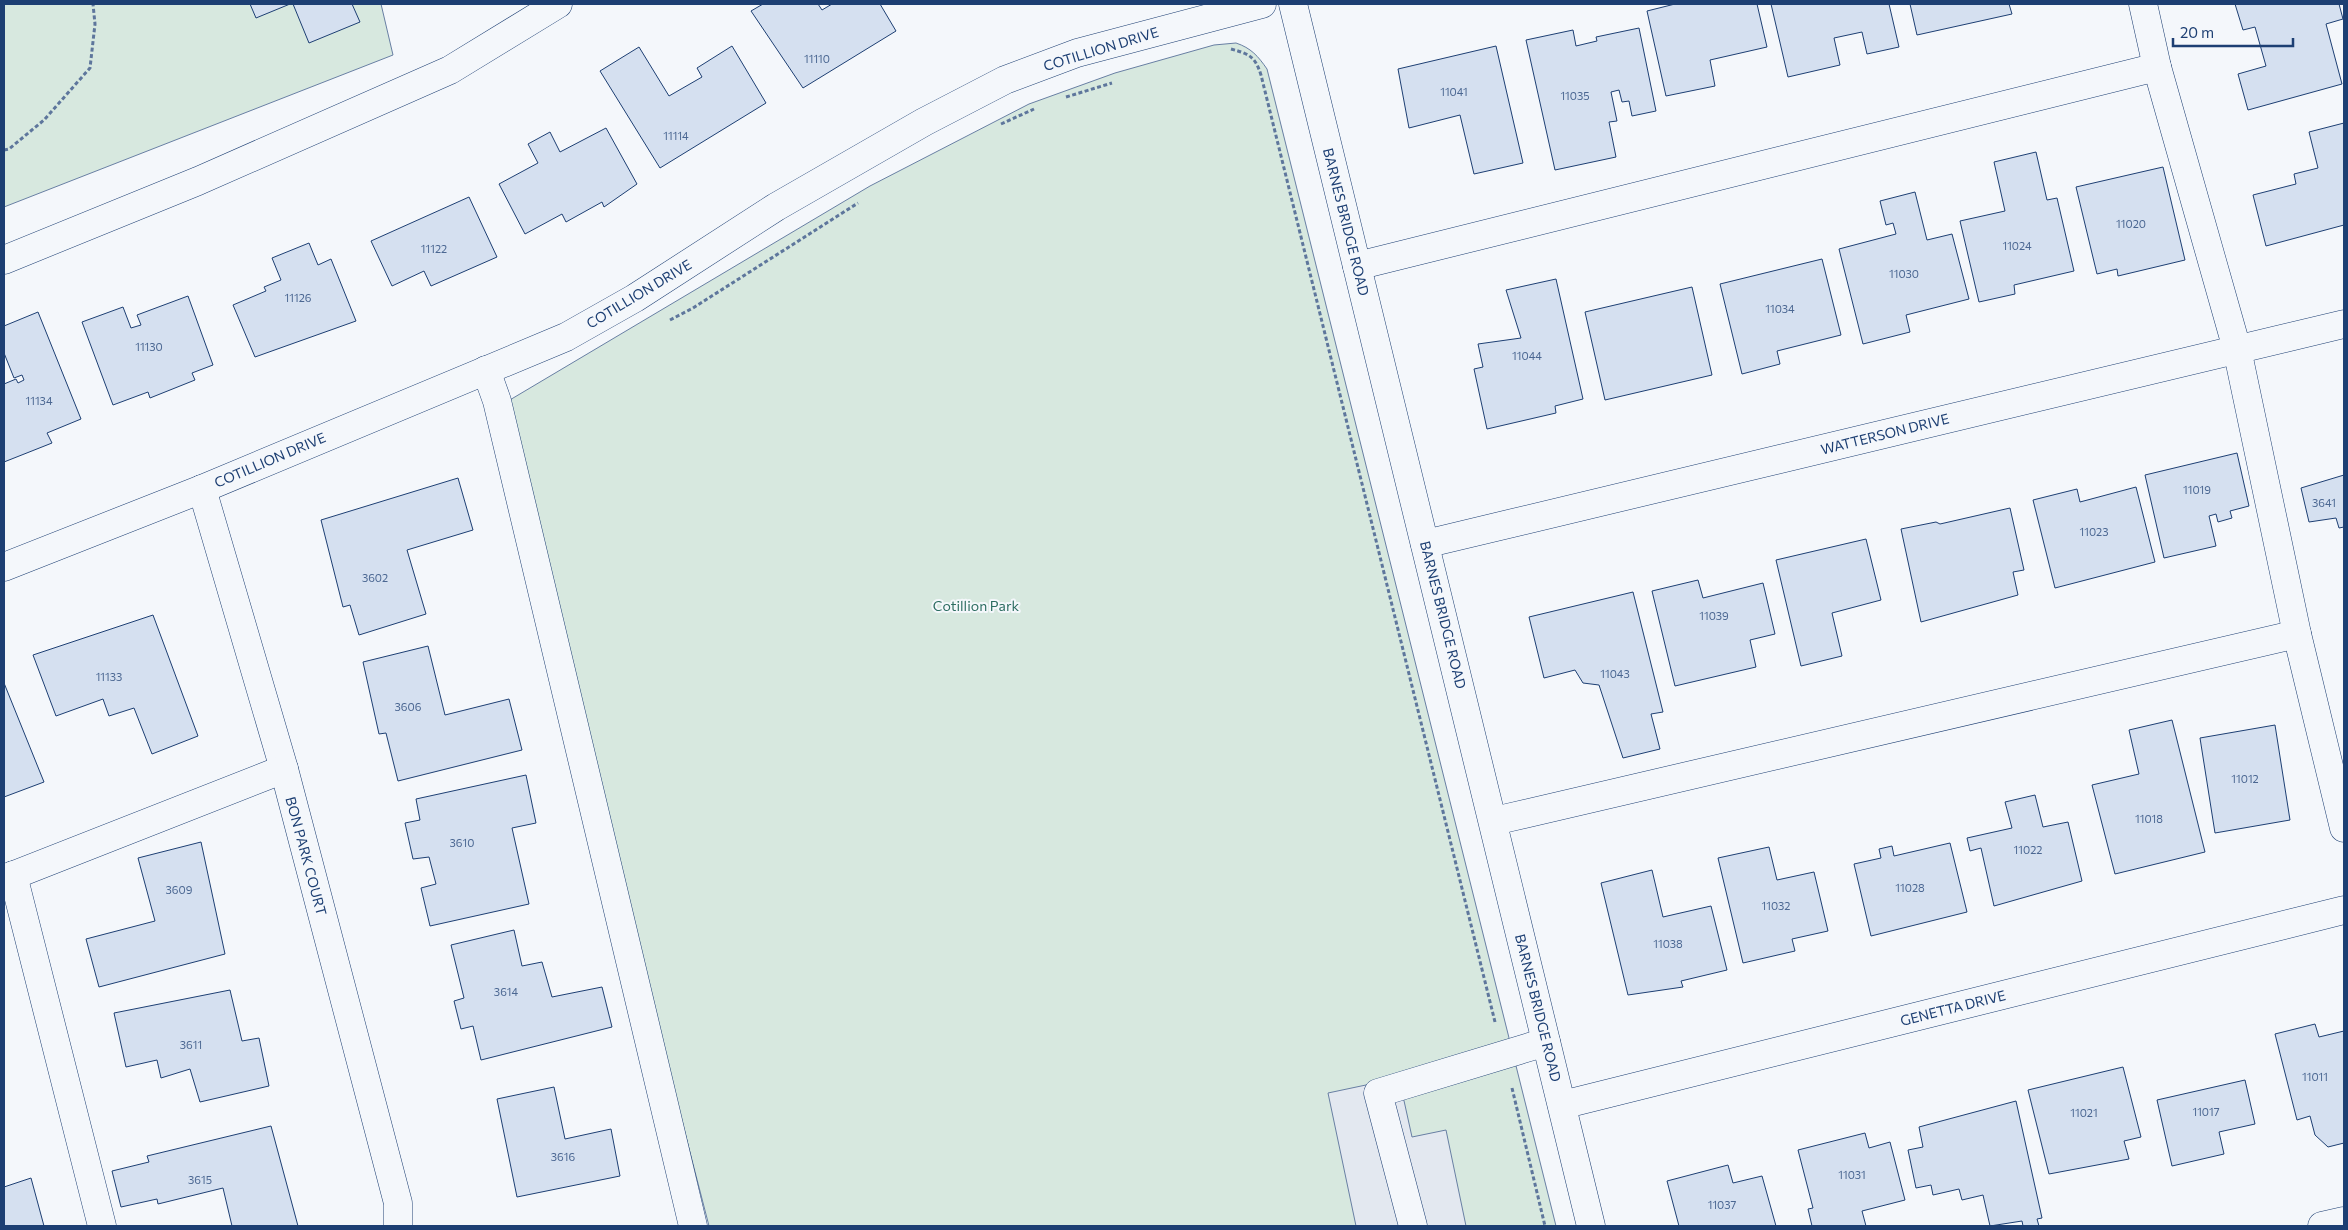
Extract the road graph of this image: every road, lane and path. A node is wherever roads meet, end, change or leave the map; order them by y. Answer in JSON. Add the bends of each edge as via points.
{"nodes":[{"id":1,"x":93,"y":4,"type":"edge"},
{"id":2,"x":558,"y":4,"type":"edge"},
{"id":3,"x":1262,"y":4,"type":"edge"},
{"id":4,"x":1293,"y":4,"type":"edge"},
{"id":5,"x":2143,"y":4,"type":"edge"},
{"id":6,"x":1226,"y":49,"type":"dead end"},
{"id":7,"x":2157,"y":67,"type":"junction"},
{"id":8,"x":1120,"y":80,"type":"dead end"},
{"id":9,"x":1065,"y":98,"type":"dead end"},
{"id":10,"x":1039,"y":107,"type":"dead end"},
{"id":11,"x":998,"y":126,"type":"dead end"},
{"id":12,"x":4,"y":150,"type":"edge"},
{"id":13,"x":859,"y":203,"type":"dead end"},
{"id":14,"x":4,"y":260,"type":"edge"},
{"id":15,"x":1356,"y":266,"type":"junction"},
{"id":16,"x":668,"y":321,"type":"dead end"},
{"id":17,"x":2344,"y":324,"type":"edge"},
{"id":18,"x":2237,"y":349,"type":"junction"},
{"id":19,"x":486,"y":370,"type":"junction"},
{"id":20,"x":202,"y":488,"type":"junction"},
{"id":21,"x":1425,"y":544,"type":"junction"},
{"id":22,"x":4,"y":567,"type":"edge"},
{"id":23,"x":2297,"y":634,"type":"junction"},
{"id":24,"x":284,"y":769,"type":"junction"},
{"id":25,"x":1494,"y":821,"type":"junction"},
{"id":26,"x":2344,"y":828,"type":"edge"},
{"id":27,"x":9,"y":877,"type":"edge"},
{"id":28,"x":2344,"y":910,"type":"edge"},
{"id":29,"x":1546,"y":1042,"type":"junction"},
{"id":30,"x":1504,"y":1055,"type":"junction"},
{"id":31,"x":1562,"y":1105,"type":"junction"},
{"id":32,"x":2344,"y":1221,"type":"edge"},
{"id":33,"x":102,"y":1226,"type":"edge"},
{"id":34,"x":398,"y":1226,"type":"edge"},
{"id":35,"x":693,"y":1226,"type":"edge"},
{"id":36,"x":1413,"y":1226,"type":"edge"},
{"id":37,"x":1545,"y":1226,"type":"edge"},
{"id":38,"x":1591,"y":1226,"type":"edge"},
{"id":39,"x":2322,"y":1226,"type":"edge"}],
"edges":[{"from":1,"to":12,"type":"path","via":[[95,24],[90,68],[44,120]]},
{"from":2,"to":14,"type":"street","via":[[450,70],[198,181]]},
{"from":3,"to":19,"type":"street","name":"COTILLION DRIVE","via":[[1077,52],[1005,80],[924,122],[776,207],[635,298],[566,337]]},
{"from":4,"to":15,"type":"street","name":"BARNES BRIDGE ROAD"},
{"from":5,"to":7,"type":"street"},
{"from":6,"to":30,"type":"path","via":[[1247,54],[1257,61],[1261,75]]},
{"from":7,"to":15,"type":"street"},
{"from":7,"to":18,"type":"street"},
{"from":8,"to":9,"type":"path"},
{"from":10,"to":11,"type":"path"},
{"from":13,"to":16,"type":"path"},
{"from":15,"to":21,"type":"street","name":"BARNES BRIDGE ROAD"},
{"from":17,"to":18,"type":"street","name":"WATTERSON DRIVE"},
{"from":18,"to":21,"type":"street","name":"WATTERSON DRIVE"},
{"from":18,"to":23,"type":"street"},
{"from":19,"to":20,"type":"street","name":"COTILLION DRIVE"},
{"from":19,"to":35,"type":"street","via":[[498,401]]},
{"from":20,"to":22,"type":"street","name":"COTILLION DRIVE"},
{"from":20,"to":24,"type":"street","name":"BON PARK COURT"},
{"from":21,"to":25,"type":"street","name":"BARNES BRIDGE ROAD"},
{"from":23,"to":25,"type":"street"},
{"from":23,"to":26,"type":"street"},
{"from":24,"to":27,"type":"street"},
{"from":24,"to":34,"type":"street","name":"BON PARK COURT","via":[[398,1204]]},
{"from":25,"to":29,"type":"street","name":"BARNES BRIDGE ROAD"},
{"from":27,"to":33,"type":"street"},
{"from":28,"to":31,"type":"street","name":"GENETTA DRIVE"},
{"from":29,"to":30,"type":"street"},
{"from":29,"to":31,"type":"street","name":"BARNES BRIDGE ROAD"},
{"from":30,"to":36,"type":"street","via":[[1378,1093]]},
{"from":30,"to":37,"type":"path"},
{"from":31,"to":38,"type":"street","name":"BARNES BRIDGE ROAD"},
{"from":32,"to":39,"type":"street"}]}
